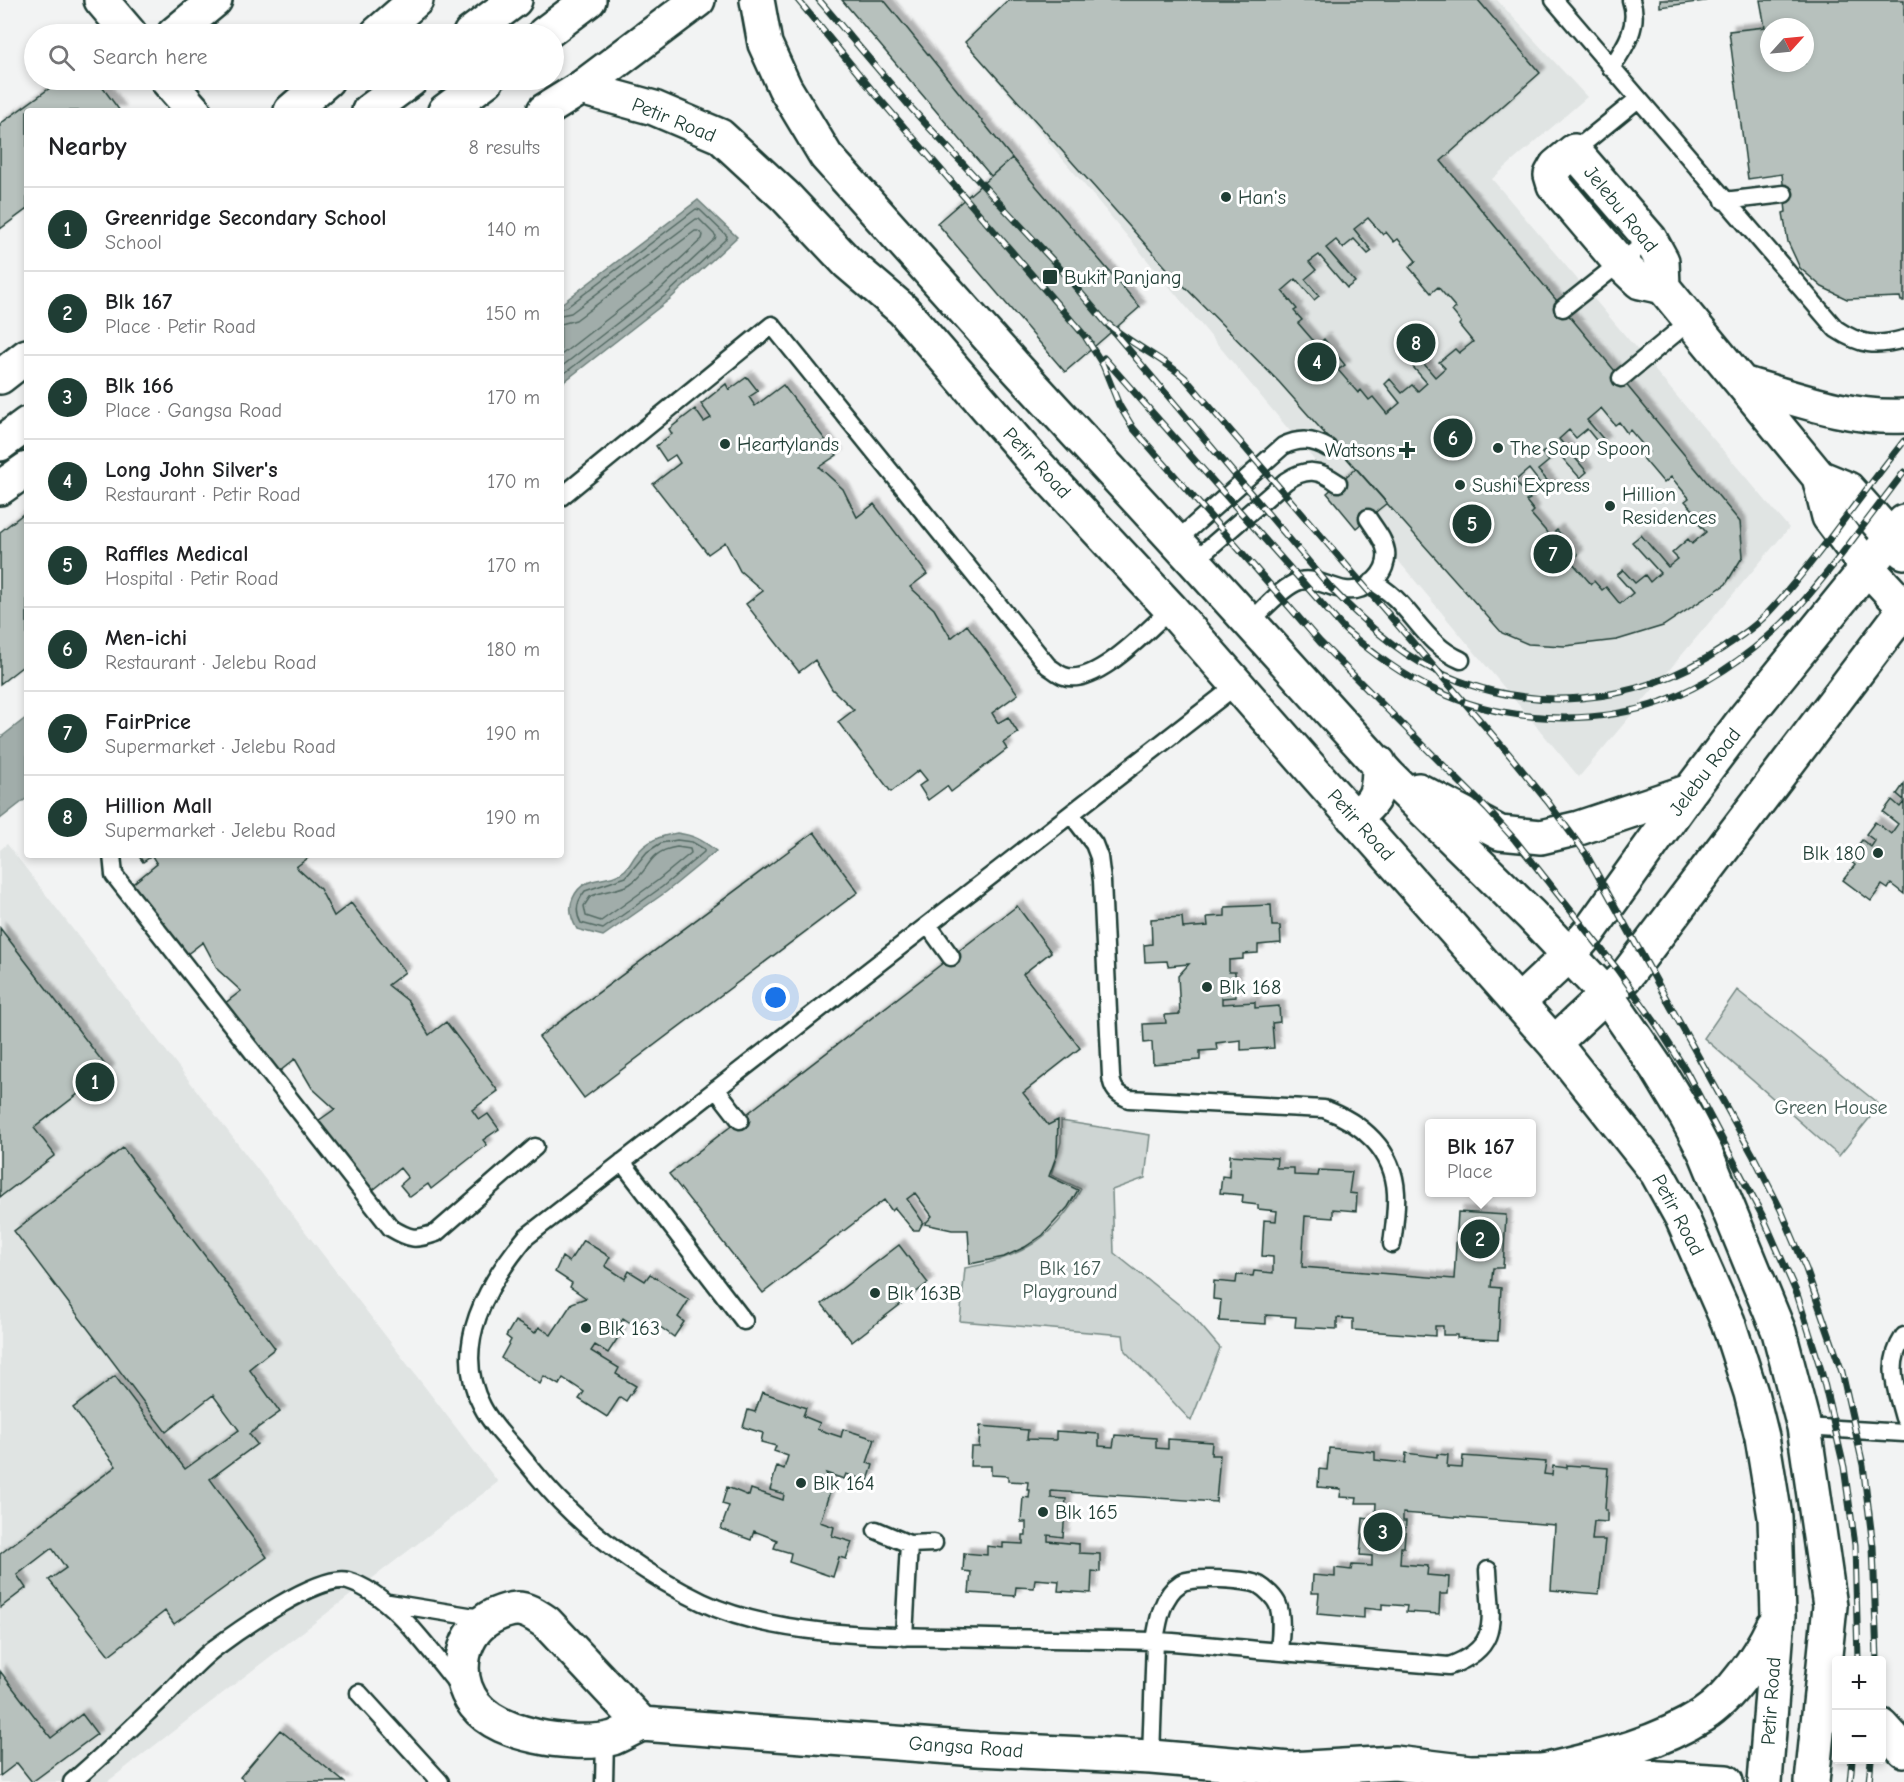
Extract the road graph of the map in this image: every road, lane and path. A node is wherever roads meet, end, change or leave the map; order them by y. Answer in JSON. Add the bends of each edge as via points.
{"nodes":[{"id":1,"x":101,"y":0,"type":"edge"},
{"id":2,"x":215,"y":0,"type":"edge"},
{"id":3,"x":416,"y":0,"type":"edge"},
{"id":4,"x":515,"y":0,"type":"edge"},
{"id":5,"x":589,"y":0,"type":"edge"},
{"id":6,"x":698,"y":0,"type":"edge"},
{"id":7,"x":757,"y":0,"type":"edge"},
{"id":8,"x":1554,"y":0,"type":"edge"},
{"id":9,"x":1631,"y":0,"type":"edge"},
{"id":10,"x":121,"y":24,"type":"edge"},
{"id":11,"x":186,"y":24,"type":"edge"},
{"id":12,"x":388,"y":24,"type":"edge"},
{"id":13,"x":483,"y":24,"type":"edge"},
{"id":14,"x":557,"y":24,"type":"edge"},
{"id":15,"x":1611,"y":68,"type":"junction"},
{"id":16,"x":581,"y":88,"type":"junction"},
{"id":17,"x":176,"y":90,"type":"edge"},
{"id":18,"x":315,"y":90,"type":"edge"},
{"id":19,"x":397,"y":90,"type":"edge"},
{"id":20,"x":1638,"y":99,"type":"junction"},
{"id":21,"x":191,"y":108,"type":"edge"},
{"id":22,"x":294,"y":108,"type":"edge"},
{"id":23,"x":373,"y":108,"type":"edge"},
{"id":24,"x":549,"y":108,"type":"edge"},
{"id":25,"x":1574,"y":151,"type":"junction"},
{"id":26,"x":1784,"y":194,"type":"dead end"},
{"id":27,"x":1724,"y":201,"type":"junction"},
{"id":28,"x":1650,"y":239,"type":"junction"},
{"id":29,"x":912,"y":252,"type":"junction"},
{"id":30,"x":1620,"y":263,"type":"junction"},
{"id":31,"x":1664,"y":286,"type":"junction"},
{"id":32,"x":1563,"y":308,"type":"dead end"},
{"id":33,"x":903,"y":310,"type":"junction"},
{"id":34,"x":1691,"y":320,"type":"junction"},
{"id":35,"x":1904,"y":339,"type":"edge"},
{"id":36,"x":24,"y":358,"type":"edge"},
{"id":37,"x":0,"y":377,"type":"edge"},
{"id":38,"x":1621,"y":378,"type":"dead end"},
{"id":39,"x":1742,"y":382,"type":"junction"},
{"id":40,"x":1904,"y":416,"type":"edge"},
{"id":41,"x":24,"y":426,"type":"edge"},
{"id":42,"x":0,"y":444,"type":"edge"},
{"id":43,"x":1328,"y":448,"type":"dead end"},
{"id":44,"x":24,"y":471,"type":"edge"},
{"id":45,"x":1819,"y":477,"type":"junction"},
{"id":46,"x":1338,"y":483,"type":"dead end"},
{"id":47,"x":0,"y":488,"type":"edge"},
{"id":48,"x":564,"y":495,"type":"edge"},
{"id":49,"x":1368,"y":518,"type":"dead end"},
{"id":50,"x":1900,"y":537,"type":"edge"},
{"id":51,"x":1185,"y":550,"type":"junction"},
{"id":52,"x":1867,"y":567,"type":"junction"},
{"id":53,"x":1372,"y":582,"type":"junction"},
{"id":54,"x":1172,"y":609,"type":"junction"},
{"id":55,"x":1904,"y":609,"type":"edge"},
{"id":56,"x":1250,"y":622,"type":"junction"},
{"id":57,"x":1461,"y":660,"type":"dead end"},
{"id":58,"x":1238,"y":684,"type":"junction"},
{"id":59,"x":1384,"y":770,"type":"junction"},
{"id":60,"x":1690,"y":791,"type":"junction"},
{"id":61,"x":1071,"y":814,"type":"junction"},
{"id":62,"x":1353,"y":817,"type":"junction"},
{"id":63,"x":112,"y":858,"type":"edge"},
{"id":64,"x":928,"y":925,"type":"junction"},
{"id":65,"x":1570,"y":954,"type":"junction"},
{"id":66,"x":951,"y":957,"type":"dead end"},
{"id":67,"x":1606,"y":994,"type":"junction"},
{"id":68,"x":1518,"y":1003,"type":"junction"},
{"id":69,"x":1554,"y":1043,"type":"junction"},
{"id":70,"x":716,"y":1089,"type":"junction"},
{"id":71,"x":740,"y":1120,"type":"dead end"},
{"id":72,"x":535,"y":1147,"type":"dead end"},
{"id":73,"x":622,"y":1162,"type":"junction"},
{"id":74,"x":1392,"y":1244,"type":"dead end"},
{"id":75,"x":744,"y":1321,"type":"dead end"},
{"id":76,"x":1904,"y":1336,"type":"edge"},
{"id":77,"x":1904,"y":1418,"type":"edge"},
{"id":78,"x":1804,"y":1427,"type":"junction"},
{"id":79,"x":1904,"y":1433,"type":"edge"},
{"id":80,"x":876,"y":1530,"type":"dead end"},
{"id":81,"x":934,"y":1543,"type":"dead end"},
{"id":82,"x":909,"y":1544,"type":"junction"},
{"id":83,"x":1488,"y":1570,"type":"dead end"},
{"id":84,"x":389,"y":1603,"type":"junction"},
{"id":85,"x":1830,"y":1606,"type":"junction"},
{"id":86,"x":1778,"y":1616,"type":"junction"},
{"id":87,"x":487,"y":1619,"type":"junction"},
{"id":88,"x":904,"y":1637,"type":"junction"},
{"id":89,"x":1155,"y":1641,"type":"junction"},
{"id":90,"x":1279,"y":1652,"type":"junction"},
{"id":91,"x":1845,"y":1656,"type":"edge"},
{"id":92,"x":358,"y":1693,"type":"dead end"},
{"id":93,"x":474,"y":1704,"type":"junction"},
{"id":94,"x":642,"y":1724,"type":"junction"},
{"id":95,"x":1886,"y":1730,"type":"edge"},
{"id":96,"x":605,"y":1740,"type":"junction"},
{"id":97,"x":1904,"y":1750,"type":"edge"},
{"id":98,"x":1151,"y":1757,"type":"junction"},
{"id":99,"x":1290,"y":1769,"type":"junction"},
{"id":100,"x":1543,"y":1771,"type":"junction"},
{"id":101,"x":72,"y":1782,"type":"edge"},
{"id":102,"x":440,"y":1782,"type":"edge"},
{"id":103,"x":604,"y":1782,"type":"edge"},
{"id":104,"x":1338,"y":1782,"type":"edge"},
{"id":105,"x":1726,"y":1782,"type":"edge"},
{"id":106,"x":1765,"y":1782,"type":"edge"},
{"id":107,"x":1812,"y":1782,"type":"edge"}],
"edges":[{"from":1,"to":10,"type":"main road"},
{"from":2,"to":11,"type":"main road"},
{"from":3,"to":12,"type":"main road"},
{"from":4,"to":13,"type":"main road"},
{"from":5,"to":14,"type":"main road"},
{"from":6,"to":16,"type":"main road"},
{"from":7,"to":29,"type":"main road","via":[[765,44],[785,88],[826,156]]},
{"from":8,"to":15,"type":"lane"},
{"from":9,"to":15,"type":"lane","via":[[1634,22],[1628,41]]},
{"from":15,"to":20,"type":"lane"},
{"from":16,"to":24,"type":"main road"},
{"from":16,"to":33,"type":"main road","name":"Petir Road","via":[[654,108],[720,136],[785,196],[848,263]]},
{"from":17,"to":21,"type":"main road"},
{"from":18,"to":22,"type":"main road"},
{"from":19,"to":23,"type":"main road"},
{"from":20,"to":25,"type":"lane"},
{"from":20,"to":27,"type":"lane"},
{"from":25,"to":28,"type":"main road","name":"Jelebu Road"},
{"from":25,"to":30,"type":"main road","name":"Jelebu Road","via":[[1556,166],[1551,175],[1554,185]]},
{"from":26,"to":27,"type":"lane"},
{"from":27,"to":35,"type":"lane","via":[[1836,329],[1851,339],[1870,344]]},
{"from":28,"to":30,"type":"lane"},
{"from":28,"to":31,"type":"main road","name":"Jelebu Road","via":[[1662,261]]},
{"from":29,"to":33,"type":"main road","via":[[892,276]]},
{"from":29,"to":51,"type":"main road"},
{"from":30,"to":31,"type":"main road","name":"Jelebu Road","via":[[1640,282]]},
{"from":30,"to":32,"type":"lane"},
{"from":31,"to":34,"type":"main road","name":"Jelebu Road"},
{"from":33,"to":54,"type":"main road","name":"Petir Road","via":[[1030,457]]},
{"from":34,"to":38,"type":"lane"},
{"from":34,"to":39,"type":"main road","name":"Jelebu Road"},
{"from":36,"to":37,"type":"main road"},
{"from":39,"to":40,"type":"main road","via":[[1827,408]]},
{"from":39,"to":45,"type":"main road","name":"Jelebu Road"},
{"from":41,"to":42,"type":"main road"},
{"from":43,"to":51,"type":"lane","via":[[1305,440],[1283,446]]},
{"from":44,"to":47,"type":"main road"},
{"from":45,"to":50,"type":"main road","name":"Jelebu Road","via":[[1848,489]]},
{"from":45,"to":52,"type":"main road","via":[[1829,517]]},
{"from":46,"to":51,"type":"lane","via":[[1325,474],[1298,474]]},
{"from":48,"to":54,"type":"lane","via":[[772,325],[1048,666],[1065,676],[1086,676],[1105,667]]},
{"from":49,"to":53,"type":"lane","via":[[1385,548],[1384,568]]},
{"from":50,"to":52,"type":"main road","name":"Jelebu Road"},
{"from":51,"to":56,"type":"main road"},
{"from":52,"to":55,"type":"main road"},
{"from":52,"to":60,"type":"main road","name":"Jelebu Road"},
{"from":53,"to":56,"type":"lane","via":[[1346,591],[1302,580],[1291,585]]},
{"from":53,"to":57,"type":"lane","via":[[1386,589],[1438,647]]},
{"from":54,"to":58,"type":"main road","name":"Petir Road"},
{"from":55,"to":67,"type":"main road","via":[[1626,976]]},
{"from":56,"to":59,"type":"main road"},
{"from":58,"to":61,"type":"lane"},
{"from":58,"to":62,"type":"main road","name":"Petir Road"},
{"from":59,"to":60,"type":"main road","via":[[1500,833],[1541,837]]},
{"from":59,"to":62,"type":"main road","via":[[1368,809]]},
{"from":59,"to":65,"type":"main road"},
{"from":60,"to":65,"type":"main road","name":"Jelebu Road"},
{"from":61,"to":64,"type":"lane"},
{"from":61,"to":74,"type":"lane","via":[[1099,857],[1111,1076],[1116,1093],[1129,1098],[1324,1109],[1341,1115],[1370,1135],[1390,1166],[1396,1193]]},
{"from":62,"to":68,"type":"main road","name":"Petir Road"},
{"from":63,"to":72,"type":"lane","via":[[114,875],[391,1228],[406,1238],[436,1233]]},
{"from":64,"to":66,"type":"lane"},
{"from":64,"to":70,"type":"lane"},
{"from":65,"to":67,"type":"main road"},
{"from":65,"to":68,"type":"main road","name":"Jelebu Road"},
{"from":67,"to":69,"type":"main road"},
{"from":67,"to":78,"type":"main road","via":[[1658,1070],[1706,1154],[1779,1332]]},
{"from":68,"to":69,"type":"main road","name":"Petir Road"},
{"from":69,"to":86,"type":"main road","name":"Petir Road","via":[[1657,1173],[1728,1322],[1762,1437],[1775,1517]]},
{"from":70,"to":71,"type":"lane"},
{"from":70,"to":73,"type":"lane"},
{"from":73,"to":75,"type":"lane"},
{"from":73,"to":88,"type":"lane","via":[[526,1237],[488,1292],[470,1346],[470,1369],[482,1407],[560,1502],[599,1537],[703,1602],[771,1624]]},
{"from":76,"to":77,"type":"lane","via":[[1895,1352],[1893,1368]]},
{"from":78,"to":79,"type":"lane"},
{"from":78,"to":85,"type":"main road"},
{"from":80,"to":82,"type":"lane"},
{"from":81,"to":82,"type":"lane"},
{"from":82,"to":88,"type":"lane"},
{"from":83,"to":90,"type":"lane","via":[[1491,1627],[1487,1640],[1465,1661],[1449,1666]]},
{"from":84,"to":87,"type":"lane"},
{"from":84,"to":93,"type":"lane"},
{"from":84,"to":101,"type":"lane","via":[[345,1580],[298,1593],[214,1649]]},
{"from":85,"to":91,"type":"main road"},
{"from":85,"to":107,"type":"main road"},
{"from":86,"to":100,"type":"main road","via":[[1763,1647],[1721,1700],[1703,1715],[1623,1750]]},
{"from":86,"to":106,"type":"main road","name":"Petir Road"},
{"from":87,"to":93,"type":"main road","via":[[472,1634],[462,1658]]},
{"from":87,"to":94,"type":"main road","via":[[518,1609],[546,1622]]},
{"from":88,"to":89,"type":"lane"},
{"from":89,"to":90,"type":"lane"},
{"from":89,"to":90,"type":"lane","via":[[1163,1607],[1179,1584],[1194,1579],[1250,1581],[1277,1603]]},
{"from":89,"to":98,"type":"lane"},
{"from":92,"to":102,"type":"lane"},
{"from":93,"to":96,"type":"main road","name":"Gangsa Road","via":[[488,1717],[525,1734],[560,1740]]},
{"from":94,"to":96,"type":"main road","name":"Gangsa Road"},
{"from":94,"to":98,"type":"main road","name":"Gangsa Road","via":[[977,1749]]},
{"from":95,"to":97,"type":"main road"},
{"from":96,"to":103,"type":"lane"},
{"from":98,"to":99,"type":"main road","name":"Gangsa Road"},
{"from":99,"to":100,"type":"main road","name":"Gangsa Road","via":[[1395,1762],[1470,1772]]},
{"from":99,"to":104,"type":"main road","name":"Gangsa Road"},
{"from":100,"to":105,"type":"main road","name":"Gangsa Road"}]}
